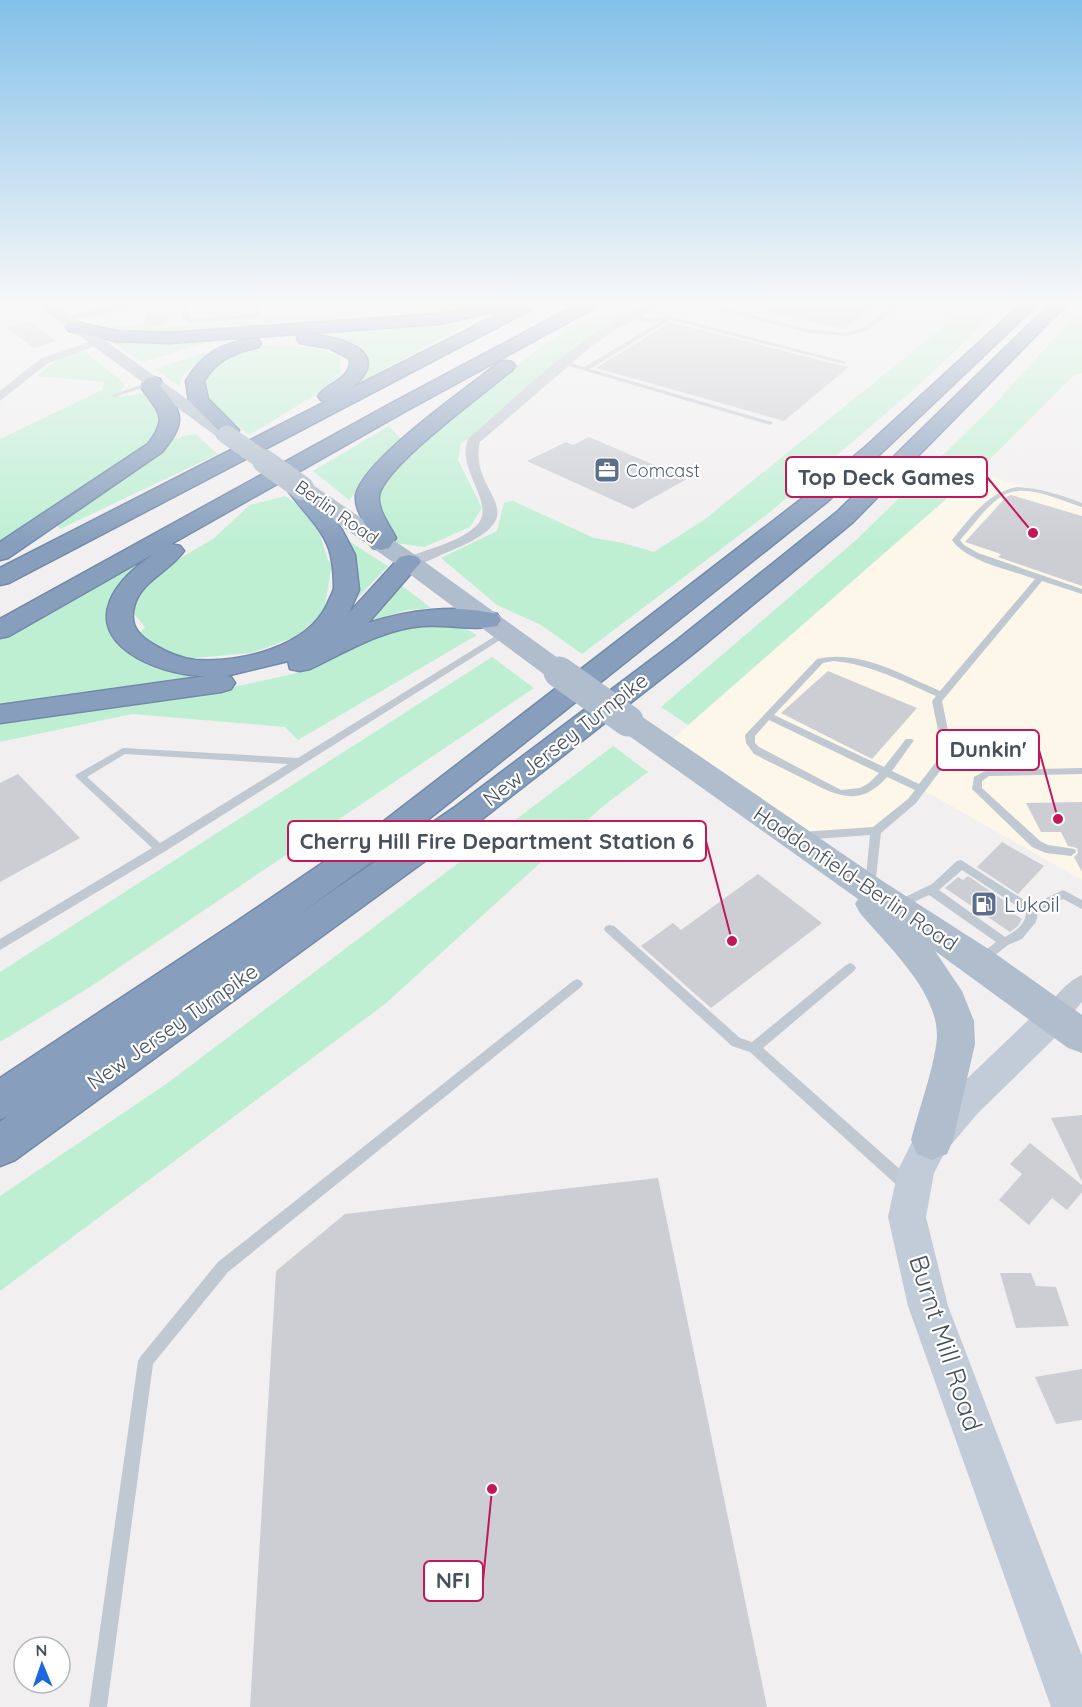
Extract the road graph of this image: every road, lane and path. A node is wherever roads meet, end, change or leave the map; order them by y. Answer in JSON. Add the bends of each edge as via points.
{"nodes":[{"id":1,"x":16,"y":384,"type":"edge"},
{"id":2,"x":132,"y":384,"type":"edge"},
{"id":3,"x":150,"y":384,"type":"edge"},
{"id":4,"x":162,"y":384,"type":"edge"},
{"id":5,"x":196,"y":384,"type":"edge"},
{"id":6,"x":344,"y":384,"type":"edge"},
{"id":7,"x":377,"y":384,"type":"edge"},
{"id":8,"x":444,"y":384,"type":"edge"},
{"id":9,"x":483,"y":384,"type":"edge"},
{"id":10,"x":540,"y":384,"type":"edge"},
{"id":11,"x":635,"y":384,"type":"edge"},
{"id":12,"x":944,"y":384,"type":"edge"},
{"id":13,"x":980,"y":384,"type":"edge"},
{"id":14,"x":114,"y":395,"type":"dead end"},
{"id":15,"x":0,"y":397,"type":"edge"},
{"id":16,"x":770,"y":423,"type":"dead end"},
{"id":17,"x":227,"y":435,"type":"junction"},
{"id":18,"x":274,"y":437,"type":"junction"},
{"id":19,"x":302,"y":488,"type":"junction"},
{"id":20,"x":234,"y":498,"type":"junction"},
{"id":21,"x":1082,"y":505,"type":"edge"},
{"id":22,"x":381,"y":543,"type":"junction"},
{"id":23,"x":0,"y":553,"type":"edge"},
{"id":24,"x":409,"y":562,"type":"junction"},
{"id":25,"x":0,"y":578,"type":"edge"},
{"id":26,"x":1040,"y":578,"type":"junction"},
{"id":27,"x":1082,"y":592,"type":"edge"},
{"id":28,"x":496,"y":626,"type":"junction"},
{"id":29,"x":0,"y":630,"type":"edge"},
{"id":30,"x":327,"y":651,"type":"junction"},
{"id":31,"x":941,"y":695,"type":"junction"},
{"id":32,"x":0,"y":714,"type":"edge"},
{"id":33,"x":768,"y":716,"type":"junction"},
{"id":34,"x":628,"y":721,"type":"joint"},
{"id":35,"x":909,"y":741,"type":"dead end"},
{"id":36,"x":300,"y":761,"type":"junction"},
{"id":37,"x":1082,"y":771,"type":"edge"},
{"id":38,"x":884,"y":772,"type":"junction"},
{"id":39,"x":921,"y":789,"type":"junction"},
{"id":40,"x":876,"y":831,"type":"junction"},
{"id":41,"x":794,"y":837,"type":"junction"},
{"id":42,"x":160,"y":849,"type":"junction"},
{"id":43,"x":1071,"y":852,"type":"dead end"},
{"id":44,"x":870,"y":889,"type":"junction"},
{"id":45,"x":930,"y":890,"type":"junction"},
{"id":46,"x":1082,"y":905,"type":"edge"},
{"id":47,"x":1032,"y":910,"type":"junction"},
{"id":48,"x":610,"y":929,"type":"dead end"},
{"id":49,"x":0,"y":945,"type":"edge"},
{"id":50,"x":992,"y":952,"type":"junction"},
{"id":51,"x":850,"y":968,"type":"dead end"},
{"id":52,"x":577,"y":984,"type":"dead end"},
{"id":53,"x":1082,"y":986,"type":"edge"},
{"id":54,"x":1068,"y":1026,"type":"edge"},
{"id":55,"x":754,"y":1048,"type":"junction"},
{"id":56,"x":95,"y":1058,"type":"junction"},
{"id":57,"x":0,"y":1101,"type":"edge"},
{"id":58,"x":932,"y":1140,"type":"junction"},
{"id":59,"x":0,"y":1146,"type":"edge"},
{"id":60,"x":913,"y":1190,"type":"junction"},
{"id":61,"x":98,"y":1707,"type":"edge"},
{"id":62,"x":1076,"y":1707,"type":"edge"}],
"edges":[{"from":1,"to":15,"type":"street"},
{"from":2,"to":14,"type":"lane"},
{"from":3,"to":23,"type":"highway","via":[[169,406],[172,417],[164,438],[155,448]]},
{"from":4,"to":17,"type":"main road","name":"Berlin Road"},
{"from":5,"to":17,"type":"highway","via":[[199,401],[229,430]]},
{"from":6,"to":18,"type":"highway"},
{"from":7,"to":18,"type":"highway"},
{"from":8,"to":20,"type":"highway"},
{"from":9,"to":22,"type":"highway","via":[[378,472],[367,497],[384,537]]},
{"from":10,"to":24,"type":"street","via":[[474,441],[470,449],[470,458],[488,499],[490,513],[484,528]]},
{"from":11,"to":16,"type":"lane"},
{"from":12,"to":56,"type":"highway","name":"New Jersey Turnpike","via":[[820,496],[395,829],[249,932]]},
{"from":13,"to":56,"type":"highway","name":"New Jersey Turnpike","via":[[845,517],[685,647],[466,815]]},
{"from":17,"to":19,"type":"main road","name":"Berlin Road","bridge":true},
{"from":18,"to":25,"type":"highway"},
{"from":19,"to":20,"type":"highway","via":[[300,492],[333,532],[344,557],[347,582],[343,601],[332,620],[320,634],[301,646],[258,662],[218,668],[164,663],[140,650],[128,638],[119,611],[138,579]]},
{"from":19,"to":22,"type":"main road","name":"Berlin Road"},
{"from":20,"to":29,"type":"highway"},
{"from":21,"to":26,"type":"lane","via":[[1011,489],[999,494],[956,540],[975,555]]},
{"from":22,"to":24,"type":"main road","name":"Berlin Road"},
{"from":24,"to":28,"type":"main road","name":"Berlin Road"},
{"from":24,"to":30,"type":"highway"},
{"from":26,"to":27,"type":"lane"},
{"from":26,"to":31,"type":"lane"},
{"from":28,"to":30,"type":"highway","via":[[437,618],[403,621]]},
{"from":28,"to":34,"type":"main road","name":"Berlin Road","bridge":true},
{"from":28,"to":36,"type":"lane"},
{"from":30,"to":32,"type":"highway","via":[[289,667],[235,681]]},
{"from":31,"to":33,"type":"lane","via":[[854,659],[836,657],[820,661]]},
{"from":31,"to":39,"type":"lane","via":[[937,701],[944,735],[941,763]]},
{"from":33,"to":38,"type":"lane"},
{"from":33,"to":38,"type":"lane","via":[[750,736],[755,750],[840,793],[866,791]]},
{"from":34,"to":41,"type":"main road","name":"Haddonfield-Berlin Road"},
{"from":35,"to":38,"type":"lane"},
{"from":36,"to":42,"type":"lane"},
{"from":36,"to":42,"type":"lane","via":[[123,751],[80,776]]},
{"from":37,"to":43,"type":"lane","via":[[987,773],[977,779],[977,789],[1028,838],[1046,849]]},
{"from":38,"to":39,"type":"lane"},
{"from":39,"to":40,"type":"lane"},
{"from":40,"to":41,"type":"lane"},
{"from":40,"to":44,"type":"lane"},
{"from":41,"to":44,"type":"main road","name":"Haddonfield-Berlin Road"},
{"from":42,"to":49,"type":"lane"},
{"from":44,"to":45,"type":"lane"},
{"from":44,"to":50,"type":"main road","name":"Haddonfield-Berlin Road"},
{"from":44,"to":58,"type":"main road","via":[[929,969],[949,1002],[955,1021],[956,1044]]},
{"from":45,"to":47,"type":"lane","via":[[961,864]]},
{"from":45,"to":50,"type":"lane"},
{"from":46,"to":47,"type":"lane","via":[[1063,894]]},
{"from":47,"to":50,"type":"lane","via":[[1032,919],[1018,936]]},
{"from":48,"to":55,"type":"lane","via":[[736,1042]]},
{"from":50,"to":54,"type":"main road","name":"Haddonfield-Berlin Road"},
{"from":51,"to":55,"type":"lane"},
{"from":52,"to":61,"type":"lane","via":[[223,1267],[146,1361]]},
{"from":53,"to":54,"type":"street"},
{"from":54,"to":58,"type":"main road","name":"Burnt Mill Road","via":[[966,1101]]},
{"from":55,"to":60,"type":"lane"},
{"from":56,"to":57,"type":"highway","name":"New Jersey Turnpike"},
{"from":56,"to":59,"type":"highway","name":"New Jersey Turnpike"},
{"from":58,"to":60,"type":"main road","name":"Burnt Mill Road","via":[[916,1170]]},
{"from":60,"to":62,"type":"main road","name":"Burnt Mill Road","via":[[907,1217],[928,1306]]}]}
